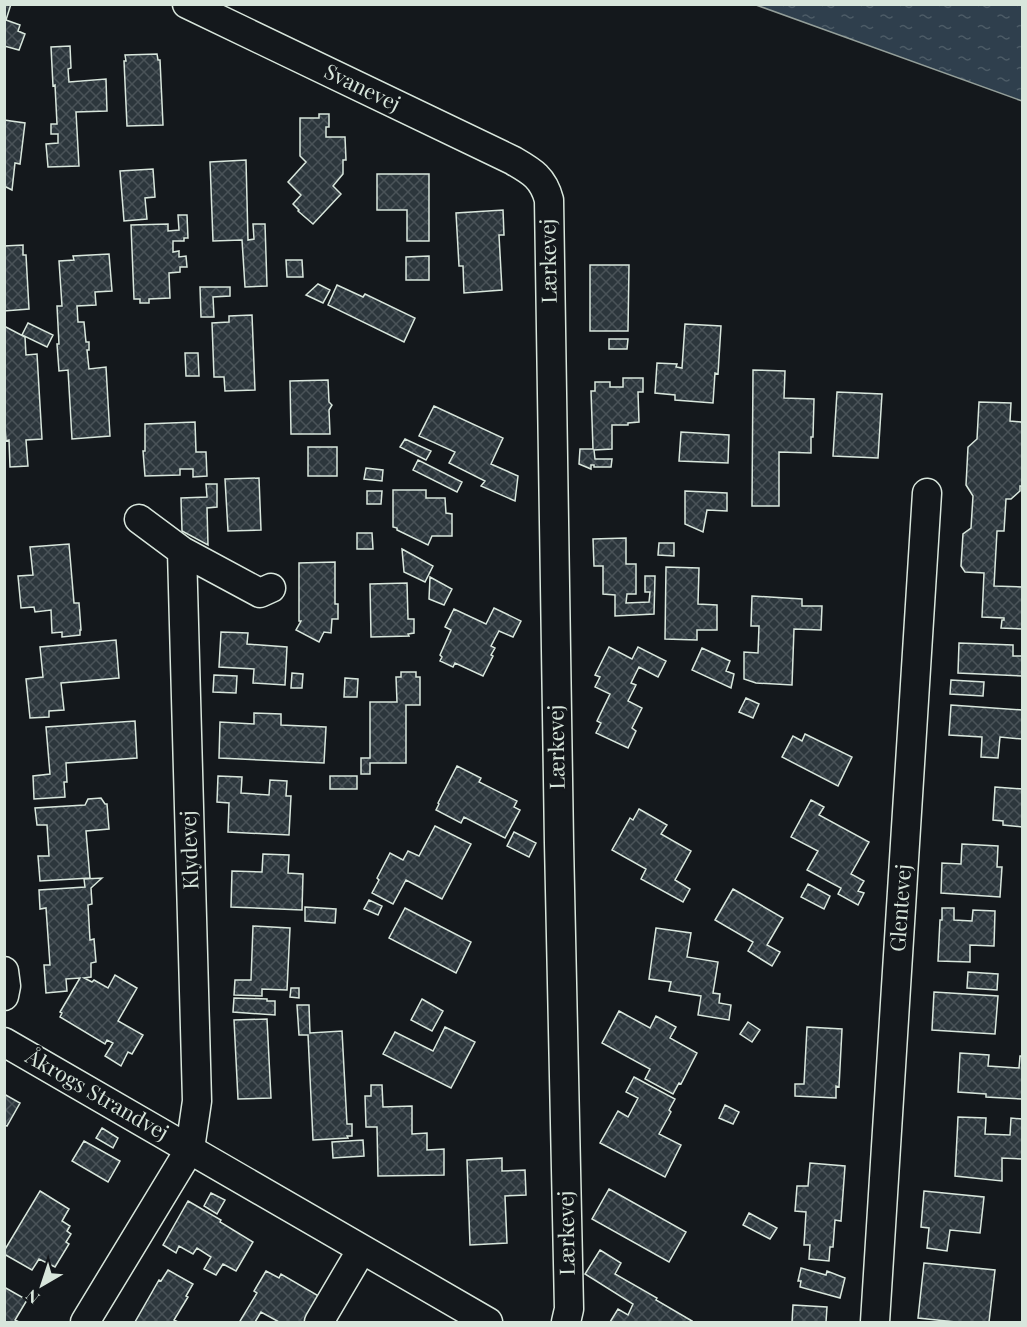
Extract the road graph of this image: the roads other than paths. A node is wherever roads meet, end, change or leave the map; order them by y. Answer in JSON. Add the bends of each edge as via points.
{"nodes":[{"id":1,"x":187,"y":4,"type":"edge"},
{"id":2,"x":536,"y":175,"type":"joint"},
{"id":3,"x":927,"y":493,"type":"dead end"},
{"id":4,"x":139,"y":519,"type":"dead end"},
{"id":5,"x":182,"y":551,"type":"junction"},
{"id":6,"x":271,"y":588,"type":"dead end"},
{"id":7,"x":4,"y":971,"type":"edge"},
{"id":8,"x":4,"y":996,"type":"edge"},
{"id":9,"x":4,"y":1042,"type":"edge"},
{"id":10,"x":190,"y":1149,"type":"junction"},
{"id":11,"x":362,"y":1249,"type":"junction"},
{"id":12,"x":85,"y":1323,"type":"edge"},
{"id":13,"x":319,"y":1323,"type":"edge"},
{"id":14,"x":488,"y":1323,"type":"edge"},
{"id":15,"x":566,"y":1323,"type":"edge"},
{"id":16,"x":875,"y":1323,"type":"edge"}],
"edges":[{"from":1,"to":2,"type":"street","name":"Svanevej"},
{"from":2,"to":15,"type":"street","name":"Lærkevej","via":[[549,200],[569,1297]]},
{"from":3,"to":16,"type":"street","name":"Glentevej"},
{"from":4,"to":5,"type":"street"},
{"from":5,"to":6,"type":"street","via":[[260,593]]},
{"from":5,"to":10,"type":"street","name":"Klydevej","via":[[197,1101]]},
{"from":7,"to":8,"type":"street"},
{"from":9,"to":10,"type":"street","name":"Åkrogs Strandvej"},
{"from":10,"to":11,"type":"street","name":"Åkrogs Strandvej"},
{"from":10,"to":12,"type":"street","name":"Åkrogs Strandvej"},
{"from":11,"to":13,"type":"street"},
{"from":11,"to":14,"type":"street","name":"Åkrogs Strandvej"}]}
